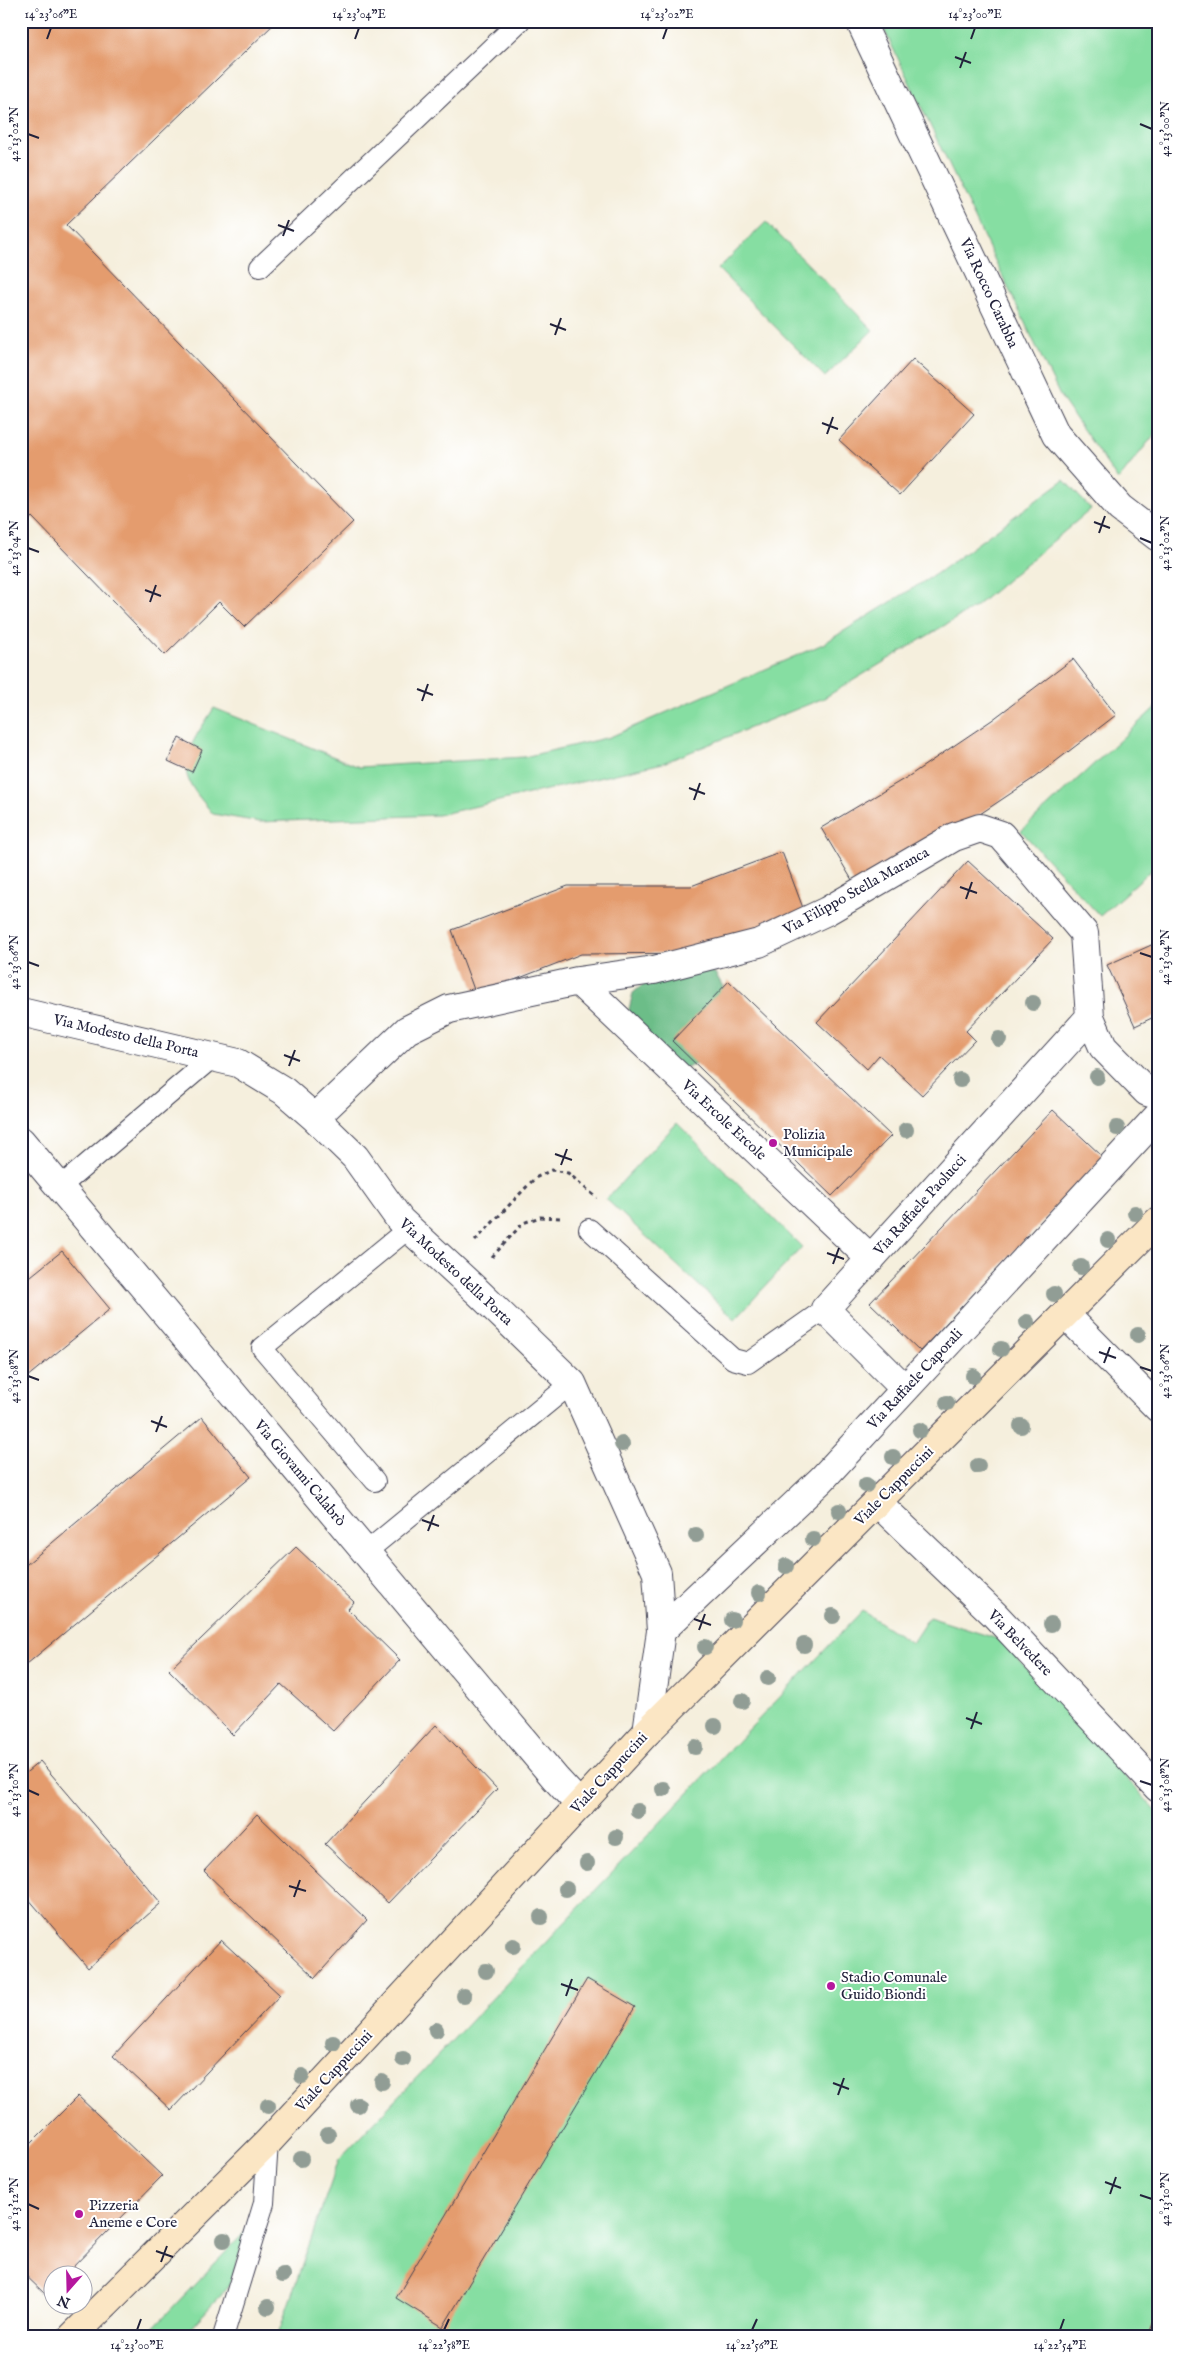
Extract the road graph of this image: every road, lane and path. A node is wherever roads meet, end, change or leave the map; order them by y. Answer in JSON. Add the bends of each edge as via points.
{"nodes":[{"id":1,"x":520,"y":21,"type":"edge"},
{"id":2,"x":860,"y":21,"type":"edge"},
{"id":3,"x":260,"y":267,"type":"dead end"},
{"id":4,"x":1158,"y":537,"type":"edge"},
{"id":5,"x":578,"y":981,"type":"junction"},
{"id":6,"x":21,"y":1012,"type":"edge"},
{"id":7,"x":1090,"y":1017,"type":"junction"},
{"id":8,"x":213,"y":1057,"type":"junction"},
{"id":9,"x":1158,"y":1095,"type":"edge"},
{"id":10,"x":1158,"y":1116,"type":"edge"},
{"id":11,"x":315,"y":1118,"type":"junction"},
{"id":12,"x":21,"y":1142,"type":"edge"},
{"id":13,"x":60,"y":1187,"type":"junction"},
{"id":14,"x":1158,"y":1221,"type":"edge"},
{"id":15,"x":583,"y":1226,"type":"junction"},
{"id":16,"x":410,"y":1228,"type":"junction"},
{"id":17,"x":468,"y":1247,"type":"dead end"},
{"id":18,"x":871,"y":1259,"type":"junction"},
{"id":19,"x":468,"y":1282,"type":"junction"},
{"id":20,"x":825,"y":1310,"type":"junction"},
{"id":21,"x":1065,"y":1314,"type":"junction"},
{"id":22,"x":572,"y":1383,"type":"junction"},
{"id":23,"x":906,"y":1389,"type":"junction"},
{"id":24,"x":1158,"y":1408,"type":"edge"},
{"id":25,"x":374,"y":1481,"type":"dead end"},
{"id":26,"x":878,"y":1503,"type":"junction"},
{"id":27,"x":366,"y":1552,"type":"junction"},
{"id":28,"x":661,"y":1631,"type":"junction"},
{"id":29,"x":647,"y":1732,"type":"junction"},
{"id":30,"x":1158,"y":1788,"type":"edge"},
{"id":31,"x":580,"y":1804,"type":"junction"},
{"id":32,"x":268,"y":2142,"type":"junction"},
{"id":33,"x":72,"y":2337,"type":"edge"},
{"id":34,"x":222,"y":2337,"type":"edge"}],
"edges":[{"from":1,"to":3,"type":"lane"},
{"from":2,"to":4,"type":"street","name":"Via Rocco Carabba","via":[[1056,435],[1120,508]]},
{"from":5,"to":7,"type":"street","name":"Via Filippo Stella Maranca","via":[[654,970],[759,943],[827,911],[954,837],[980,828],[1001,835],[1084,933]]},
{"from":5,"to":11,"type":"street","name":"Via Filippo Stella Maranca","via":[[449,1009],[407,1030]]},
{"from":5,"to":18,"type":"street","name":"Via Ercole Ercole"},
{"from":6,"to":8,"type":"street","name":"Via Modesto della Porta"},
{"from":7,"to":9,"type":"street","name":"Via Filippo Stella Maranca","via":[[1103,1048],[1147,1092]]},
{"from":7,"to":18,"type":"street","name":"Via Raffaele Paolucci"},
{"from":8,"to":11,"type":"street","name":"Via Modesto della Porta","via":[[238,1063],[284,1091]]},
{"from":8,"to":13,"type":"lane"},
{"from":10,"to":23,"type":"street","name":"Via Raffaele Caporali"},
{"from":11,"to":16,"type":"street","name":"Via Modesto della Porta","via":[[354,1157],[400,1220]]},
{"from":12,"to":13,"type":"street","name":"Via Giovanni Calabrò"},
{"from":13,"to":27,"type":"street","name":"Via Giovanni Calabrò"},
{"from":14,"to":21,"type":"street","name":"Viale Cappuccini"},
{"from":15,"to":17,"type":"path","via":[[598,1197],[568,1174],[552,1170],[535,1178]]},
{"from":15,"to":19,"type":"path","via":[[564,1219],[540,1217],[523,1223]]},
{"from":15,"to":20,"type":"lane","via":[[733,1359],[748,1362]]},
{"from":16,"to":19,"type":"street","name":"Via Modesto della Porta"},
{"from":16,"to":25,"type":"lane","via":[[262,1348]]},
{"from":18,"to":20,"type":"street","name":"Via Raffaele Paolucci"},
{"from":19,"to":22,"type":"street","name":"Via Modesto della Porta"},
{"from":20,"to":23,"type":"street"},
{"from":21,"to":24,"type":"street"},
{"from":21,"to":26,"type":"street","name":"Viale Cappuccini"},
{"from":22,"to":27,"type":"lane"},
{"from":22,"to":28,"type":"street","name":"Via Modesto della Porta","via":[[657,1573]]},
{"from":23,"to":28,"type":"street","name":"Via Raffaele Caporali","via":[[822,1479]]},
{"from":26,"to":29,"type":"street","name":"Viale Cappuccini"},
{"from":26,"to":30,"type":"street","name":"Via Belvedere","via":[[994,1614]]},
{"from":27,"to":31,"type":"street","name":"Via Giovanni Calabrò"},
{"from":28,"to":29,"type":"street","name":"Via Modesto della Porta"},
{"from":29,"to":31,"type":"street","name":"Viale Cappuccini"},
{"from":31,"to":32,"type":"street","name":"Viale Cappuccini"},
{"from":32,"to":33,"type":"street","name":"Viale Cappuccini"},
{"from":32,"to":34,"type":"lane","via":[[264,2204]]}]}
